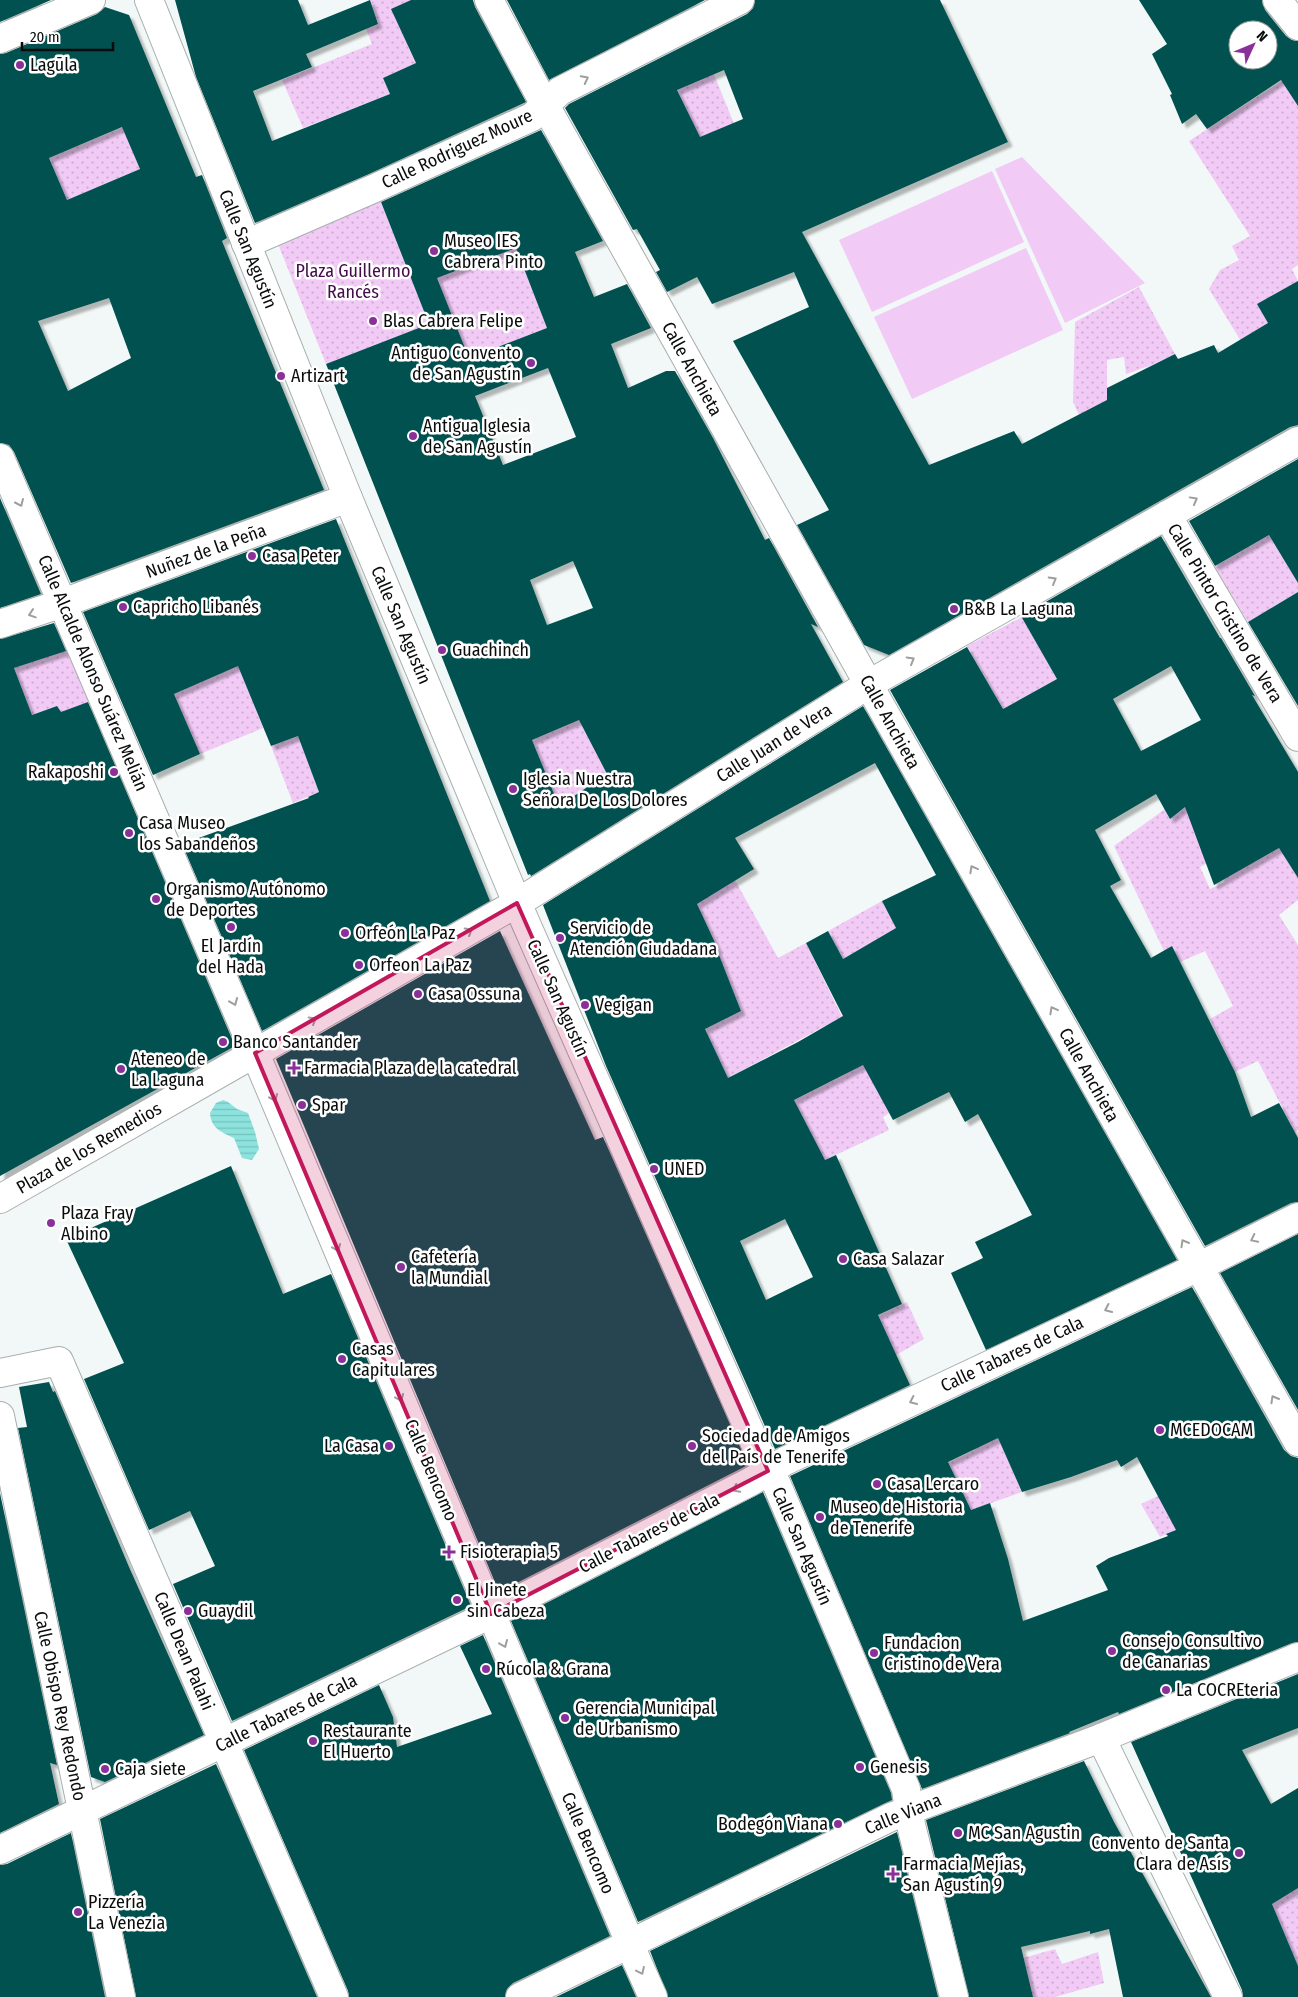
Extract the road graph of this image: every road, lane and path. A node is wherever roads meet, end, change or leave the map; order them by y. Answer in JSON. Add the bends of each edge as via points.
{"nodes":[{"id":1,"x":91,"y":0,"type":"edge"},
{"id":2,"x":149,"y":0,"type":"edge"},
{"id":3,"x":489,"y":0,"type":"edge"},
{"id":4,"x":740,"y":0,"type":"edge"},
{"id":5,"x":1277,"y":0,"type":"edge"},
{"id":6,"x":1298,"y":26,"type":"edge"},
{"id":7,"x":0,"y":38,"type":"edge"},
{"id":8,"x":545,"y":105,"type":"junction"},
{"id":9,"x":246,"y":244,"type":"junction"},
{"id":10,"x":1298,"y":441,"type":"edge"},
{"id":11,"x":0,"y":458,"type":"edge"},
{"id":12,"x":348,"y":498,"type":"junction"},
{"id":13,"x":1167,"y":515,"type":"junction"},
{"id":14,"x":63,"y":603,"type":"junction"},
{"id":15,"x":0,"y":624,"type":"edge"},
{"id":16,"x":869,"y":684,"type":"junction"},
{"id":17,"x":1298,"y":737,"type":"edge"},
{"id":18,"x":517,"y":903,"type":"junction"},
{"id":19,"x":255,"y":1053,"type":"junction"},
{"id":20,"x":0,"y":1199,"type":"edge"},
{"id":21,"x":1298,"y":1217,"type":"edge"},
{"id":22,"x":1198,"y":1267,"type":"junction"},
{"id":23,"x":0,"y":1373,"type":"edge"},
{"id":24,"x":0,"y":1416,"type":"edge"},
{"id":25,"x":1298,"y":1442,"type":"edge"},
{"id":26,"x":768,"y":1471,"type":"junction"},
{"id":27,"x":492,"y":1614,"type":"junction"},
{"id":28,"x":1298,"y":1657,"type":"edge"},
{"id":29,"x":1101,"y":1738,"type":"junction"},
{"id":30,"x":224,"y":1743,"type":"junction"},
{"id":31,"x":909,"y":1810,"type":"junction"},
{"id":32,"x":81,"y":1811,"type":"junction"},
{"id":33,"x":0,"y":1850,"type":"edge"},
{"id":34,"x":630,"y":1943,"type":"junction"},
{"id":35,"x":121,"y":1997,"type":"edge"},
{"id":36,"x":334,"y":1997,"type":"edge"},
{"id":37,"x":520,"y":1997,"type":"edge"},
{"id":38,"x":653,"y":1997,"type":"edge"},
{"id":39,"x":954,"y":1997,"type":"edge"},
{"id":40,"x":1228,"y":1997,"type":"edge"}],
"edges":[{"from":1,"to":7,"type":"street"},
{"from":2,"to":9,"type":"street","name":"Calle San Agustín"},
{"from":3,"to":8,"type":"street","name":"Calle Anchieta"},
{"from":8,"to":4,"type":"street","name":"Calle Rodriguez Moure","one_way":true,"via":[[560,91]]},
{"from":5,"to":6,"type":"street"},
{"from":8,"to":9,"type":"street","name":"Calle Rodriguez Moure","via":[[532,117]]},
{"from":8,"to":16,"type":"street","name":"Calle Anchieta"},
{"from":9,"to":12,"type":"street","name":"Calle San Agustín"},
{"from":13,"to":10,"type":"street","name":"Calle Juan de Vera","one_way":true},
{"from":11,"to":14,"type":"street","name":"Calle Alcalde Alonso Suárez Melián","one_way":true},
{"from":12,"to":14,"type":"street","name":"Nuñez de la Peña"},
{"from":12,"to":18,"type":"street","name":"Calle San Agustín"},
{"from":16,"to":13,"type":"street","name":"Calle Juan de Vera","one_way":true},
{"from":13,"to":17,"type":"street","name":"Calle Pintor Cristino de Vera"},
{"from":14,"to":15,"type":"street","name":"Nuñez de la Peña","one_way":true},
{"from":14,"to":19,"type":"street","name":"Calle Alcalde Alonso Suárez Melián","one_way":true},
{"from":16,"to":18,"type":"street","name":"Calle Juan de Vera"},
{"from":22,"to":16,"type":"street","name":"Calle Anchieta","one_way":true},
{"from":19,"to":18,"type":"street","name":"Calle Juan de Vera","one_way":true},
{"from":18,"to":26,"type":"street","name":"Calle San Agustín"},
{"from":19,"to":20,"type":"street","name":"Plaza de los Remedios"},
{"from":19,"to":27,"type":"street","name":"Calle Bencomo","one_way":true},
{"from":21,"to":22,"type":"street","name":"Calle Tabares de Cala","one_way":true},
{"from":25,"to":22,"type":"street","name":"Calle Anchieta","one_way":true},
{"from":22,"to":26,"type":"street","name":"Calle Tabares de Cala","one_way":true},
{"from":23,"to":30,"type":"street","name":"Calle Dean Palahi","via":[[59,1361]]},
{"from":24,"to":32,"type":"street","name":"Calle Obispo Rey Redondo"},
{"from":26,"to":27,"type":"street","name":"Calle Tabares de Cala","one_way":true},
{"from":26,"to":31,"type":"street","name":"Calle San Agustín","via":[[777,1485],[906,1789]]},
{"from":27,"to":30,"type":"street","name":"Calle Tabares de Cala"},
{"from":27,"to":34,"type":"street","name":"Calle Bencomo","one_way":true},
{"from":28,"to":29,"type":"street","name":"Calle Viana"},
{"from":29,"to":31,"type":"street","name":"Calle Viana"},
{"from":29,"to":40,"type":"street"},
{"from":30,"to":32,"type":"street","name":"Calle Tabares de Cala"},
{"from":30,"to":36,"type":"street","name":"Calle Dean Palahi"},
{"from":31,"to":34,"type":"street","name":"Calle Viana"},
{"from":31,"to":39,"type":"street","name":"Calle San Agustín"},
{"from":32,"to":33,"type":"street","name":"Calle Tabares de Cala"},
{"from":32,"to":35,"type":"street","name":"Calle Obispo Rey Redondo"},
{"from":34,"to":37,"type":"street","name":"Calle Viana"},
{"from":34,"to":38,"type":"street","name":"Calle Bencomo","one_way":true}]}
